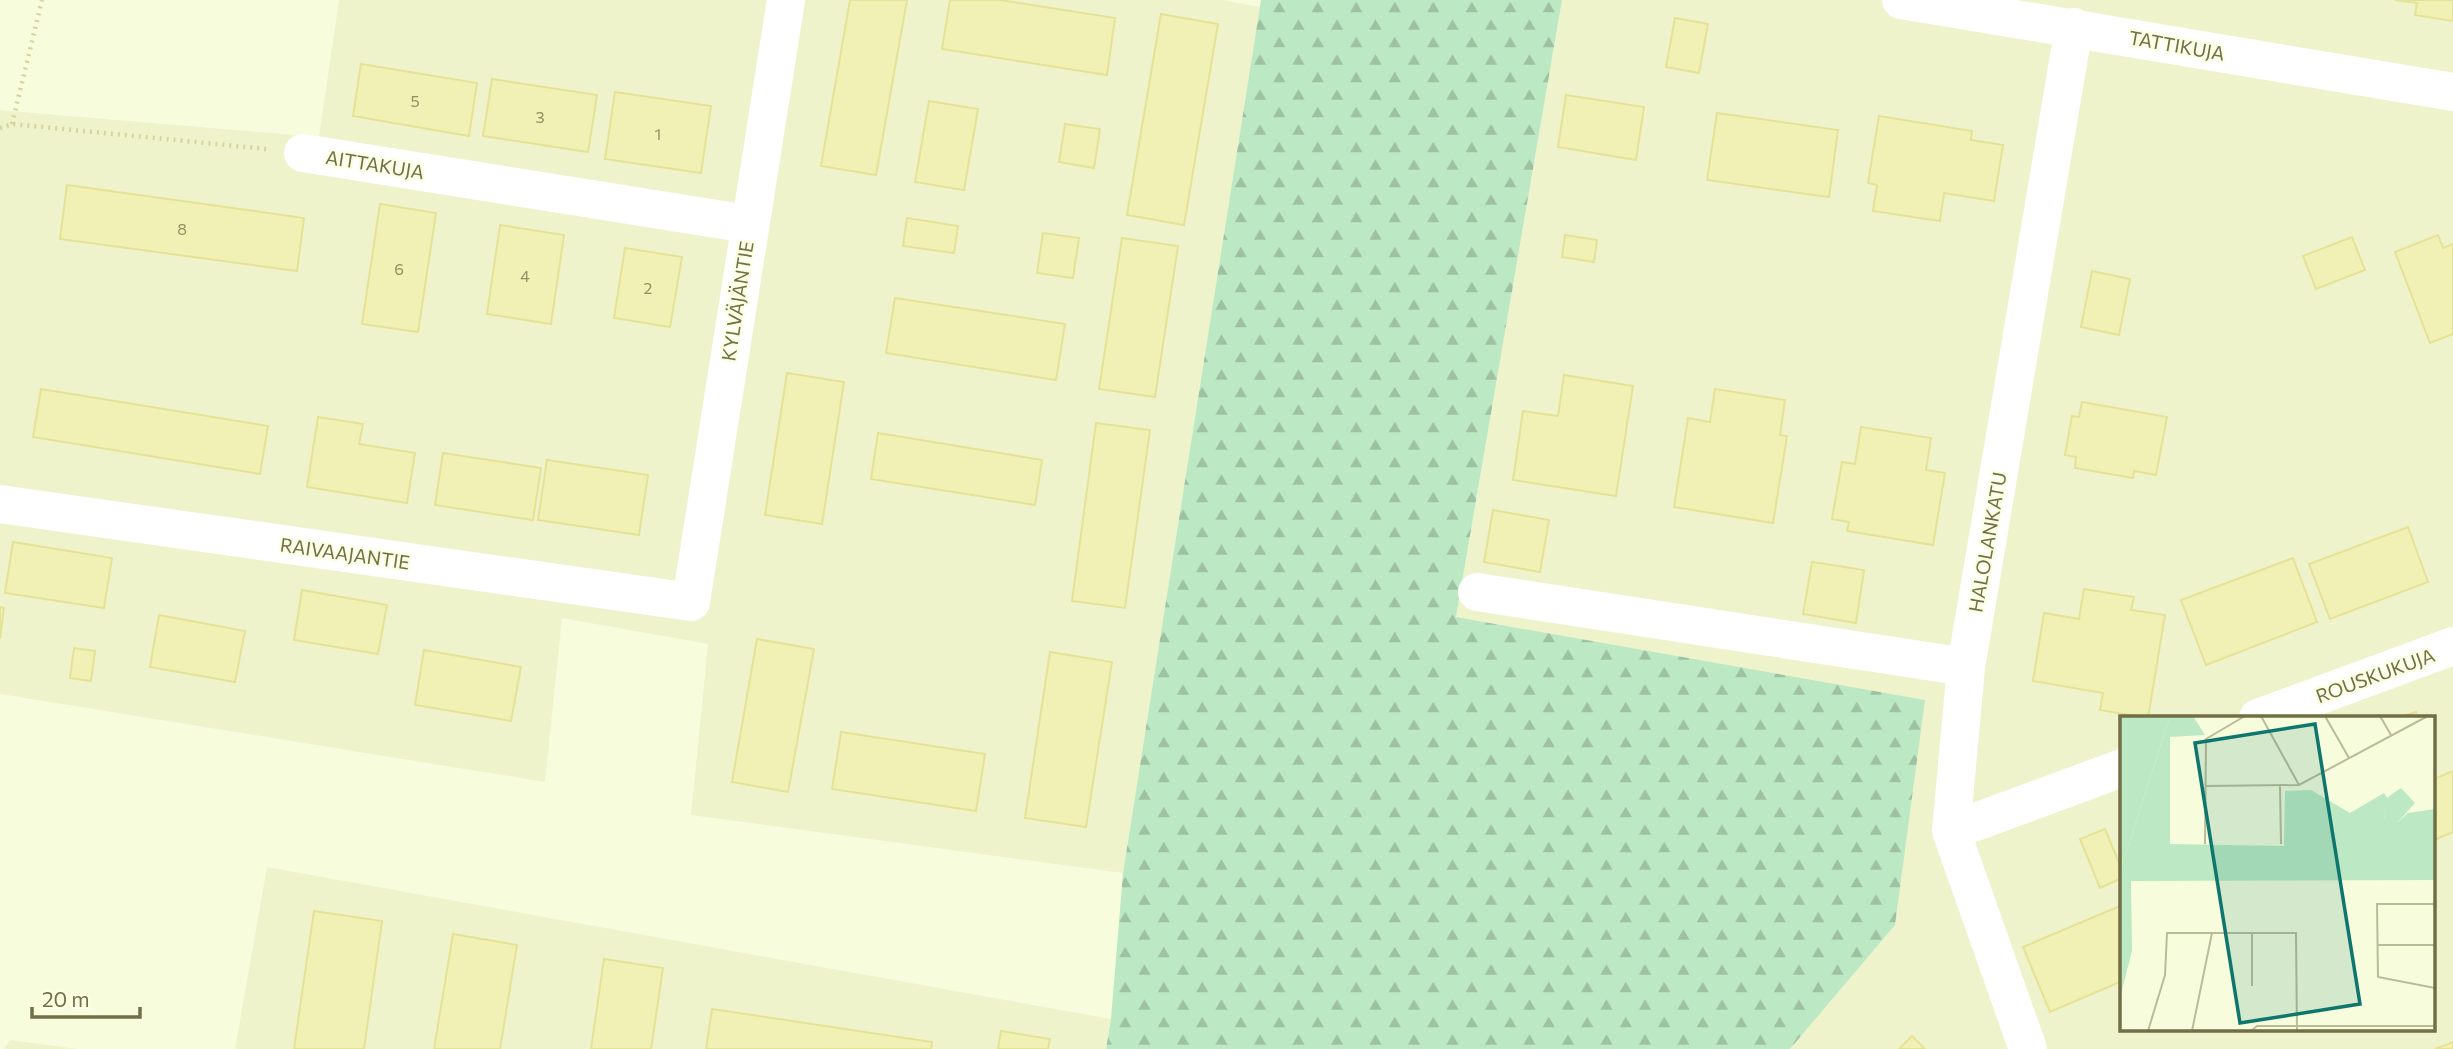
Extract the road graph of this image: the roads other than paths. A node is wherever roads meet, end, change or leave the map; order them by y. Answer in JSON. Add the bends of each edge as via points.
{"nodes":[{"id":1,"x":786,"y":0,"type":"edge"},
{"id":2,"x":1901,"y":0,"type":"edge"},
{"id":3,"x":2074,"y":27,"type":"junction"},
{"id":4,"x":2453,"y":92,"type":"edge"},
{"id":5,"x":303,"y":152,"type":"road end"},
{"id":6,"x":748,"y":224,"type":"junction"},
{"id":7,"x":0,"y":504,"type":"edge"},
{"id":8,"x":1477,"y":592,"type":"dead end"},
{"id":9,"x":691,"y":602,"type":"joint"},
{"id":10,"x":2453,"y":646,"type":"edge"},
{"id":11,"x":1966,"y":667,"type":"junction"},
{"id":12,"x":2263,"y":716,"type":"edge"},
{"id":13,"x":2120,"y":769,"type":"edge"},
{"id":14,"x":1951,"y":831,"type":"junction"},
{"id":15,"x":2028,"y":1049,"type":"edge"}],
"edges":[{"from":1,"to":6,"type":"street","name":"KYLVÄJÄNTIE"},
{"from":2,"to":3,"type":"street","name":"TATTIKUJA"},
{"from":3,"to":4,"type":"street","name":"TATTIKUJA"},
{"from":3,"to":11,"type":"street","name":"HALOLANKATU"},
{"from":5,"to":6,"type":"street","name":"AITTAKUJA"},
{"from":6,"to":9,"type":"street","name":"KYLVÄJÄNTIE"},
{"from":7,"to":9,"type":"street","name":"RAIVAAJANTIE"},
{"from":8,"to":11,"type":"street"},
{"from":10,"to":12,"type":"street","name":"ROUSKUKUJA"},
{"from":11,"to":14,"type":"street","name":"HALOLANKATU"},
{"from":13,"to":14,"type":"street"},
{"from":14,"to":15,"type":"street","name":"HALOLANKATU"}]}
